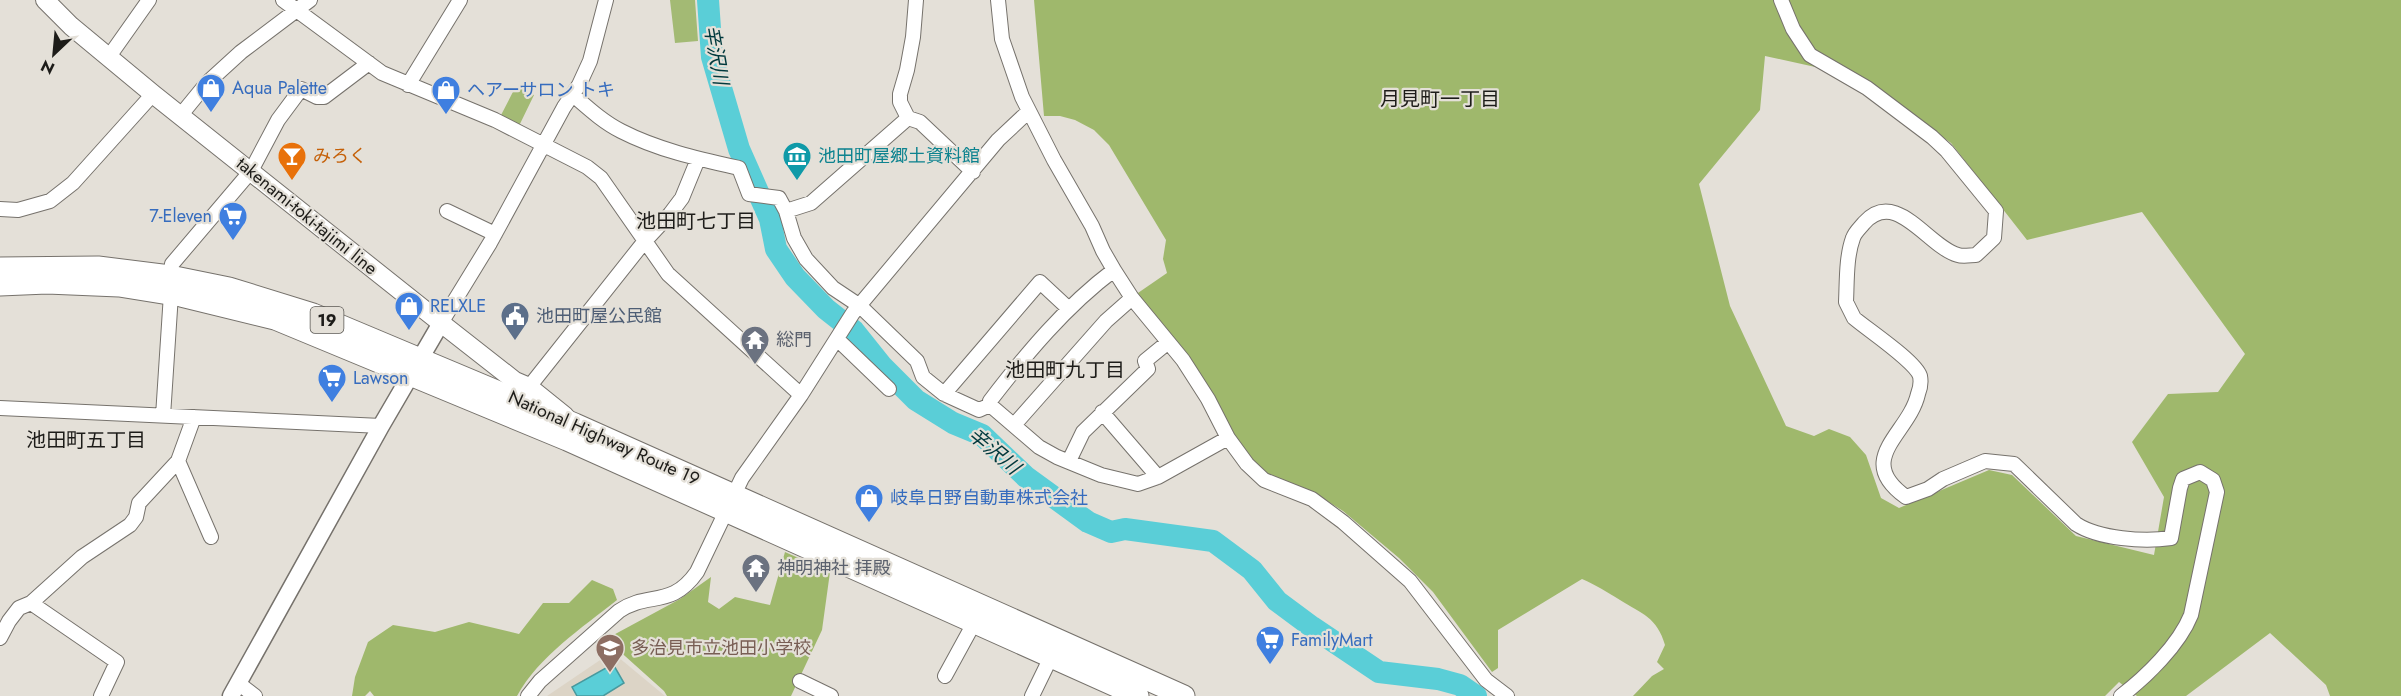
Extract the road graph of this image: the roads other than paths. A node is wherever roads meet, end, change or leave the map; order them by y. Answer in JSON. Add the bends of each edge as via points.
{"nodes":[{"id":1,"x":45,"y":0,"type":"edge"},
{"id":2,"x":149,"y":0,"type":"edge"},
{"id":3,"x":283,"y":0,"type":"edge"},
{"id":4,"x":310,"y":0,"type":"edge"},
{"id":5,"x":459,"y":0,"type":"edge"},
{"id":6,"x":606,"y":0,"type":"edge"},
{"id":7,"x":916,"y":0,"type":"edge"},
{"id":8,"x":998,"y":0,"type":"edge"},
{"id":9,"x":1781,"y":0,"type":"edge"},
{"id":10,"x":296,"y":10,"type":"junction"},
{"id":11,"x":108,"y":58,"type":"junction"},
{"id":12,"x":369,"y":63,"type":"junction"},
{"id":13,"x":408,"y":85,"type":"junction"},
{"id":14,"x":153,"y":94,"type":"junction"},
{"id":15,"x":573,"y":95,"type":"junction"},
{"id":16,"x":1029,"y":111,"type":"junction"},
{"id":17,"x":180,"y":116,"type":"junction"},
{"id":18,"x":908,"y":118,"type":"junction"},
{"id":19,"x":542,"y":146,"type":"junction"},
{"id":20,"x":698,"y":159,"type":"junction"},
{"id":21,"x":251,"y":171,"type":"junction"},
{"id":22,"x":973,"y":172,"type":"junction"},
{"id":23,"x":0,"y":209,"type":"edge"},
{"id":24,"x":447,"y":211,"type":"dead end"},
{"id":25,"x":786,"y":212,"type":"junction"},
{"id":26,"x":495,"y":234,"type":"junction"},
{"id":27,"x":644,"y":242,"type":"junction"},
{"id":28,"x":0,"y":268,"type":"edge"},
{"id":29,"x":1114,"y":270,"type":"junction"},
{"id":30,"x":0,"y":285,"type":"edge"},
{"id":31,"x":170,"y":285,"type":"junction"},
{"id":32,"x":1132,"y":298,"type":"junction"},
{"id":33,"x":1069,"y":309,"type":"junction"},
{"id":34,"x":857,"y":310,"type":"junction"},
{"id":35,"x":441,"y":323,"type":"junction"},
{"id":36,"x":838,"y":337,"type":"junction"},
{"id":37,"x":1167,"y":343,"type":"junction"},
{"id":38,"x":421,"y":358,"type":"junction"},
{"id":39,"x":410,"y":377,"type":"junction"},
{"id":40,"x":529,"y":387,"type":"junction"},
{"id":41,"x":889,"y":389,"type":"dead end"},
{"id":42,"x":944,"y":394,"type":"junction"},
{"id":43,"x":801,"y":395,"type":"junction"},
{"id":44,"x":990,"y":405,"type":"junction"},
{"id":45,"x":0,"y":408,"type":"edge"},
{"id":46,"x":1102,"y":412,"type":"junction"},
{"id":47,"x":163,"y":416,"type":"junction"},
{"id":48,"x":194,"y":417,"type":"junction"},
{"id":49,"x":575,"y":424,"type":"junction"},
{"id":50,"x":1014,"y":424,"type":"junction"},
{"id":51,"x":381,"y":426,"type":"junction"},
{"id":52,"x":1228,"y":438,"type":"junction"},
{"id":53,"x":178,"y":461,"type":"junction"},
{"id":54,"x":1070,"y":462,"type":"junction"},
{"id":55,"x":1158,"y":477,"type":"junction"},
{"id":56,"x":729,"y":503,"type":"junction"},
{"id":57,"x":211,"y":537,"type":"dead end"},
{"id":58,"x":31,"y":603,"type":"junction"},
{"id":59,"x":974,"y":623,"type":"junction"},
{"id":60,"x":0,"y":638,"type":"edge"},
{"id":61,"x":1051,"y":657,"type":"junction"},
{"id":62,"x":945,"y":676,"type":"dead end"},
{"id":63,"x":800,"y":681,"type":"dead end"},
{"id":64,"x":235,"y":689,"type":"edge"},
{"id":65,"x":101,"y":696,"type":"edge"},
{"id":66,"x":255,"y":696,"type":"edge"},
{"id":67,"x":528,"y":696,"type":"edge"},
{"id":68,"x":831,"y":696,"type":"edge"},
{"id":69,"x":1032,"y":696,"type":"edge"},
{"id":70,"x":1138,"y":696,"type":"edge"},
{"id":71,"x":1184,"y":696,"type":"edge"},
{"id":72,"x":1507,"y":696,"type":"edge"},
{"id":73,"x":2121,"y":696,"type":"edge"}],
"edges":[{"from":1,"to":11,"type":"main road","name":"takenami-toki-tajimi line"},
{"from":2,"to":11,"type":"street"},
{"from":3,"to":10,"type":"street"},
{"from":4,"to":10,"type":"street"},
{"from":5,"to":13,"type":"street"},
{"from":6,"to":15,"type":"street","via":[[590,60]]},
{"from":7,"to":18,"type":"street","via":[[911,48],[900,94]]},
{"from":8,"to":16,"type":"street","via":[[1002,39]]},
{"from":9,"to":73,"type":"street","via":[[1810,55],[1867,88],[1932,137],[1996,211],[1994,238],[1976,255],[1958,255],[1917,225],[1889,211],[1868,219],[1852,239],[1846,302],[1854,318],[1913,365],[1920,377],[1916,404],[1885,452],[1884,470],[1891,486],[1906,497],[1985,461],[2014,464],[2086,530],[2155,540],[2171,538],[2183,479],[2200,472],[2213,480],[2217,492],[2185,630],[2141,681]]},
{"from":10,"to":12,"type":"street"},
{"from":10,"to":17,"type":"street","via":[[232,60]]},
{"from":11,"to":14,"type":"main road","name":"takenami-toki-tajimi line"},
{"from":12,"to":13,"type":"street"},
{"from":12,"to":21,"type":"street","via":[[324,97],[301,89],[278,120]]},
{"from":13,"to":19,"type":"street","via":[[495,120]]},
{"from":14,"to":17,"type":"main road","name":"takenami-toki-tajimi line"},
{"from":14,"to":23,"type":"street","via":[[74,183],[50,201],[18,210]]},
{"from":15,"to":19,"type":"street"},
{"from":15,"to":20,"type":"street","via":[[620,131]]},
{"from":16,"to":22,"type":"street"},
{"from":16,"to":29,"type":"street"},
{"from":17,"to":21,"type":"main road","name":"takenami-toki-tajimi line"},
{"from":18,"to":22,"type":"street","via":[[920,122]]},
{"from":18,"to":25,"type":"street","via":[[811,203]]},
{"from":19,"to":26,"type":"street"},
{"from":19,"to":27,"type":"street","via":[[601,178]]},
{"from":20,"to":25,"type":"street","via":[[739,168],[749,194],[779,198]]},
{"from":20,"to":27,"type":"street","via":[[682,198]]},
{"from":21,"to":31,"type":"street","via":[[172,264]]},
{"from":21,"to":35,"type":"main road","name":"takenami-toki-tajimi line"},
{"from":22,"to":34,"type":"street"},
{"from":24,"to":26,"type":"street"},
{"from":25,"to":34,"type":"street","via":[[806,259]]},
{"from":26,"to":35,"type":"street"},
{"from":27,"to":40,"type":"street"},
{"from":27,"to":43,"type":"street","via":[[668,274]]},
{"from":28,"to":31,"type":"highway","name":"National Highway Route 19","number":"19","via":[[98,267]]},
{"from":29,"to":32,"type":"street"},
{"from":29,"to":33,"type":"street"},
{"from":30,"to":31,"type":"highway","name":"National Highway Route 19","number":"19"},
{"from":31,"to":38,"type":"highway","name":"National Highway Route 19","number":"19","via":[[229,288],[270,299]]},
{"from":31,"to":39,"type":"highway","name":"National Highway Route 19","number":"19","via":[[275,319]]},
{"from":31,"to":47,"type":"street"},
{"from":32,"to":37,"type":"street"},
{"from":32,"to":50,"type":"street","via":[[1106,321]]},
{"from":33,"to":42,"type":"street","via":[[1040,282]]},
{"from":33,"to":44,"type":"street","via":[[1009,376]]},
{"from":34,"to":36,"type":"street"},
{"from":34,"to":42,"type":"street","via":[[917,361],[922,377]]},
{"from":35,"to":38,"type":"street"},
{"from":35,"to":40,"type":"main road","name":"takenami-toki-tajimi line","via":[[515,381]]},
{"from":36,"to":41,"type":"street"},
{"from":36,"to":43,"type":"street"},
{"from":37,"to":46,"type":"street","via":[[1145,361],[1148,369]]},
{"from":37,"to":52,"type":"street","via":[[1183,360]]},
{"from":38,"to":39,"type":"street"},
{"from":38,"to":49,"type":"highway","name":"National Highway Route 19","number":"19"},
{"from":39,"to":51,"type":"street"},
{"from":39,"to":56,"type":"highway","name":"National Highway Route 19","number":"19"},
{"from":40,"to":49,"type":"main road","name":"takenami-toki-tajimi line"},
{"from":42,"to":44,"type":"street","via":[[979,410]]},
{"from":43,"to":56,"type":"street","via":[[742,478]]},
{"from":44,"to":50,"type":"street"},
{"from":45,"to":47,"type":"street"},
{"from":46,"to":54,"type":"street","via":[[1083,432]]},
{"from":46,"to":55,"type":"street"},
{"from":47,"to":48,"type":"street"},
{"from":48,"to":51,"type":"street"},
{"from":48,"to":53,"type":"street"},
{"from":49,"to":56,"type":"highway","name":"National Highway Route 19","number":"19"},
{"from":50,"to":54,"type":"street","via":[[1039,447]]},
{"from":51,"to":64,"type":"street"},
{"from":52,"to":55,"type":"street"},
{"from":52,"to":72,"type":"street","via":[[1264,480],[1312,500],[1410,581],[1486,680]]},
{"from":53,"to":57,"type":"street"},
{"from":53,"to":58,"type":"street","via":[[139,503],[130,525],[82,557]]},
{"from":54,"to":55,"type":"street","via":[[1138,484]]},
{"from":56,"to":59,"type":"highway","name":"National Highway Route 19","number":"19"},
{"from":56,"to":67,"type":"street","via":[[689,583],[678,592],[633,602],[619,611]]},
{"from":56,"to":71,"type":"highway","name":"National Highway Route 19","number":"19"},
{"from":58,"to":60,"type":"street","via":[[19,608]]},
{"from":58,"to":65,"type":"street","via":[[117,662]]},
{"from":59,"to":61,"type":"highway","name":"National Highway Route 19","number":"19"},
{"from":59,"to":62,"type":"street"},
{"from":61,"to":69,"type":"street"},
{"from":61,"to":70,"type":"highway","name":"National Highway Route 19","number":"19"},
{"from":63,"to":68,"type":"street"},
{"from":64,"to":66,"type":"street"}]}
